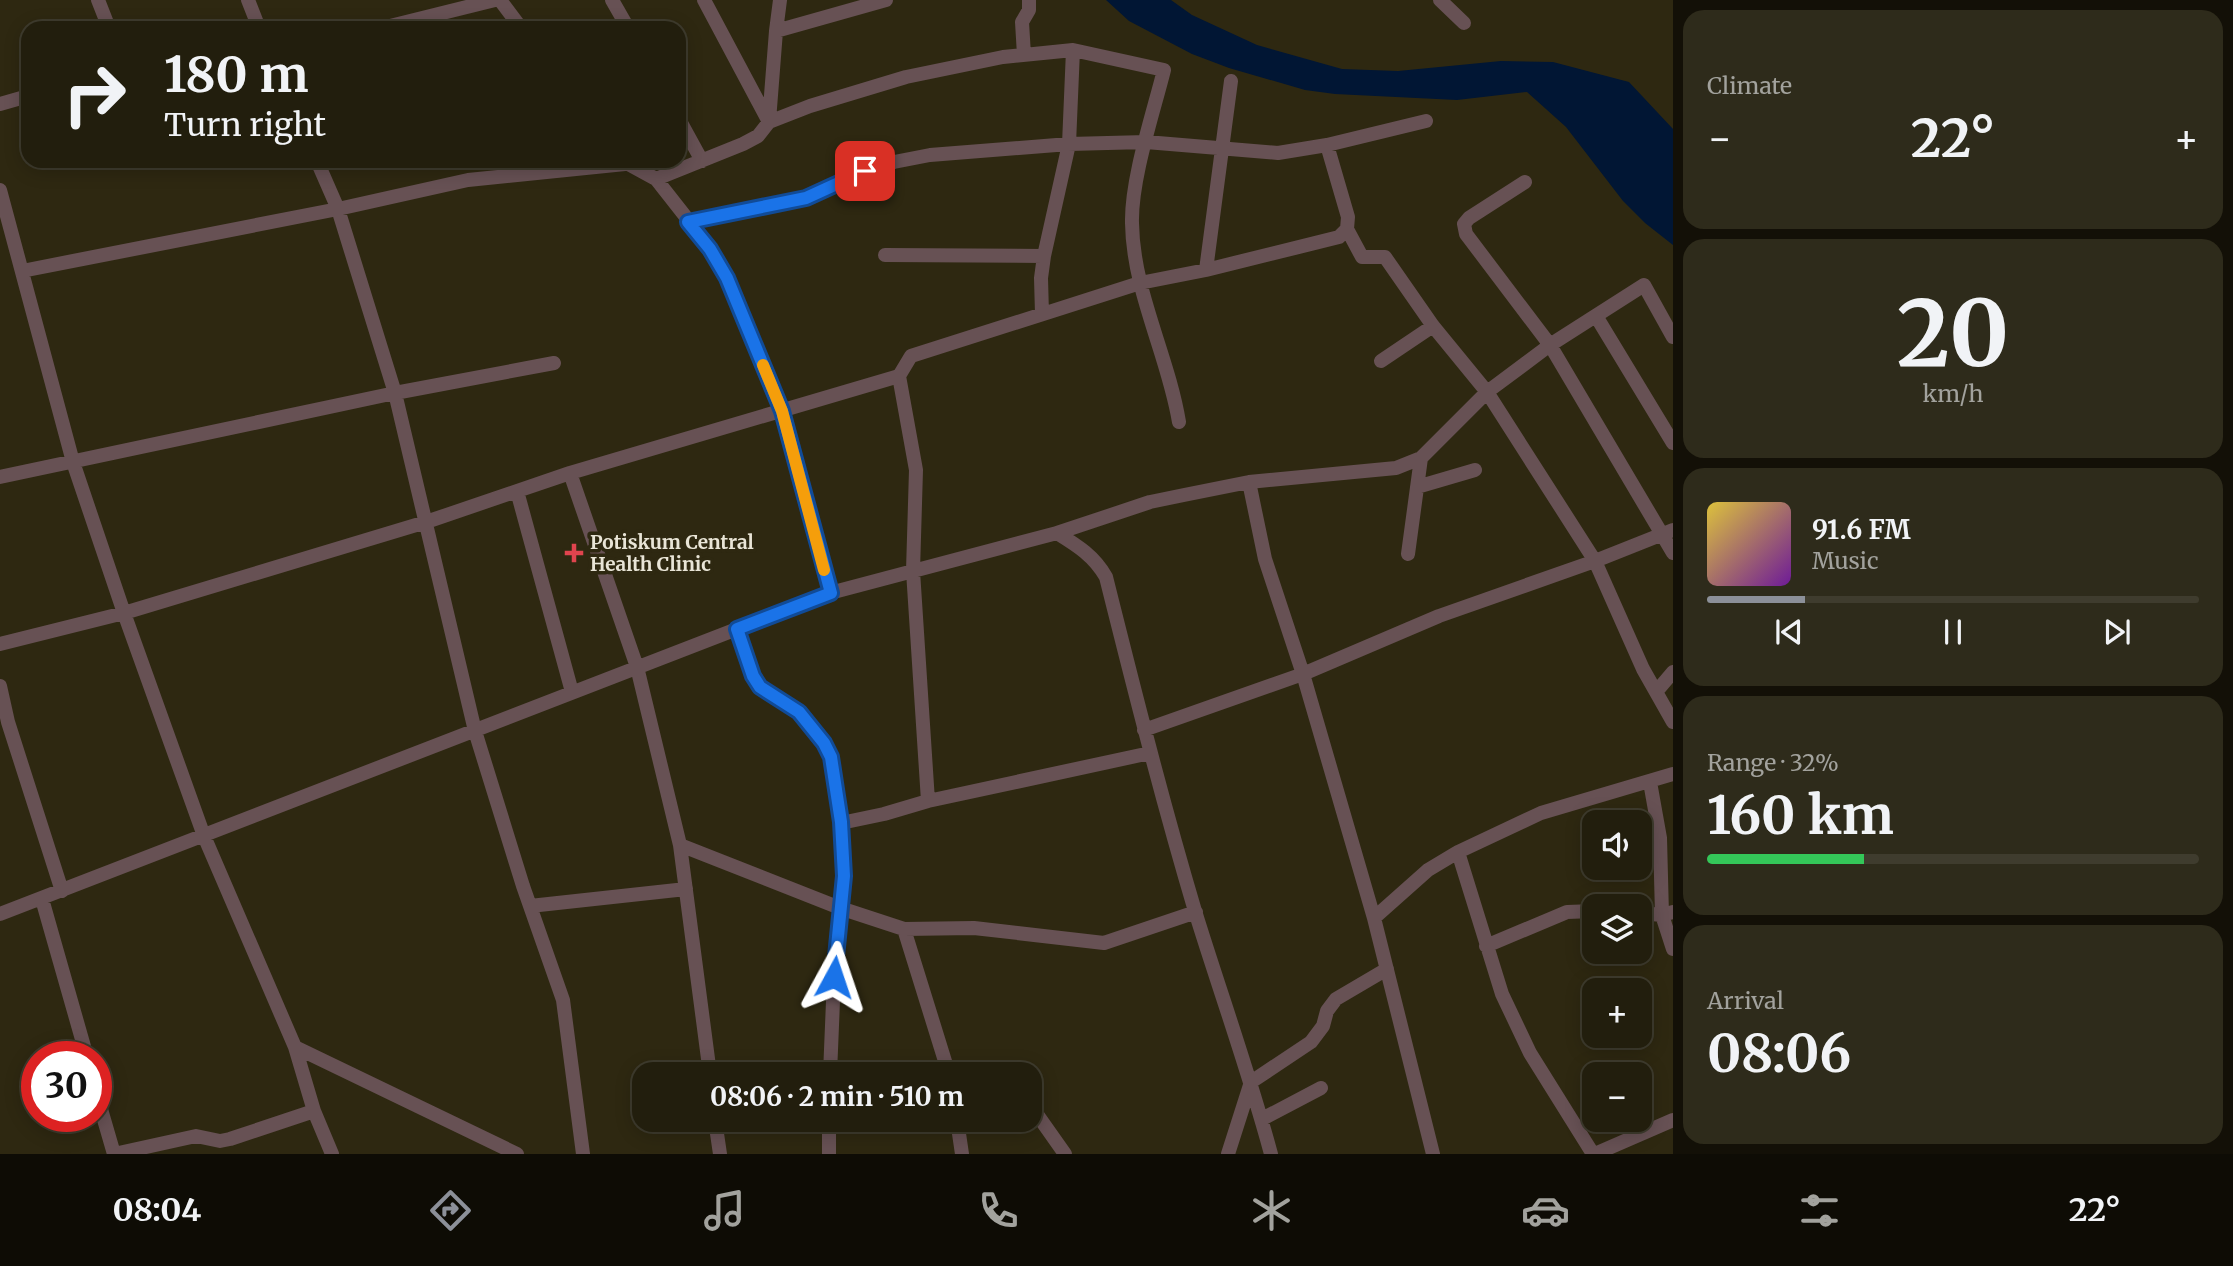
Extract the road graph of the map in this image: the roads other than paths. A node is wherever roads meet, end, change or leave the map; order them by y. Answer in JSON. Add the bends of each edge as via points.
{"nodes":[{"id":1,"x":97,"y":0,"type":"edge"},
{"id":2,"x":248,"y":0,"type":"edge"},
{"id":3,"x":495,"y":0,"type":"edge"},
{"id":4,"x":500,"y":0,"type":"edge"},
{"id":5,"x":612,"y":0,"type":"edge"},
{"id":6,"x":704,"y":0,"type":"edge"},
{"id":7,"x":780,"y":0,"type":"edge"},
{"id":8,"x":886,"y":0,"type":"edge"},
{"id":9,"x":1029,"y":0,"type":"edge"},
{"id":10,"x":1440,"y":0,"type":"edge"},
{"id":11,"x":107,"y":21,"type":"edge"},
{"id":12,"x":256,"y":21,"type":"edge"},
{"id":13,"x":410,"y":21,"type":"edge"},
{"id":14,"x":516,"y":21,"type":"edge"},
{"id":15,"x":624,"y":21,"type":"edge"},
{"id":16,"x":1464,"y":23,"type":"dead end"},
{"id":17,"x":776,"y":31,"type":"junction"},
{"id":18,"x":1073,"y":50,"type":"junction"},
{"id":19,"x":1024,"y":55,"type":"junction"},
{"id":20,"x":1231,"y":81,"type":"dead end"},
{"id":21,"x":21,"y":98,"type":"edge"},
{"id":22,"x":0,"y":104,"type":"edge"},
{"id":23,"x":1426,"y":121,"type":"dead end"},
{"id":24,"x":769,"y":122,"type":"junction"},
{"id":25,"x":686,"y":132,"type":"edge"},
{"id":26,"x":1146,"y":142,"type":"junction"},
{"id":27,"x":1069,"y":144,"type":"junction"},
{"id":28,"x":1327,"y":145,"type":"junction"},
{"id":29,"x":1222,"y":149,"type":"junction"},
{"id":30,"x":702,"y":161,"type":"junction"},
{"id":31,"x":686,"y":167,"type":"edge"},
{"id":32,"x":320,"y":168,"type":"edge"},
{"id":33,"x":578,"y":168,"type":"edge"},
{"id":34,"x":634,"y":168,"type":"edge"},
{"id":35,"x":684,"y":168,"type":"edge"},
{"id":36,"x":656,"y":179,"type":"junction"},
{"id":37,"x":1525,"y":182,"type":"dead end"},
{"id":38,"x":0,"y":190,"type":"edge"},
{"id":39,"x":338,"y":209,"type":"junction"},
{"id":40,"x":688,"y":222,"type":"junction"},
{"id":41,"x":1347,"y":229,"type":"junction"},
{"id":42,"x":885,"y":255,"type":"dead end"},
{"id":43,"x":1044,"y":256,"type":"junction"},
{"id":44,"x":1206,"y":270,"type":"junction"},
{"id":45,"x":22,"y":271,"type":"junction"},
{"id":46,"x":1140,"y":283,"type":"junction"},
{"id":47,"x":1042,"y":314,"type":"junction"},
{"id":48,"x":1596,"y":316,"type":"junction"},
{"id":49,"x":1433,"y":326,"type":"junction"},
{"id":50,"x":1673,"y":338,"type":"edge"},
{"id":51,"x":1549,"y":345,"type":"junction"},
{"id":52,"x":1381,"y":361,"type":"dead end"},
{"id":53,"x":554,"y":363,"type":"dead end"},
{"id":54,"x":899,"y":376,"type":"junction"},
{"id":55,"x":1487,"y":392,"type":"junction"},
{"id":56,"x":395,"y":393,"type":"junction"},
{"id":57,"x":782,"y":411,"type":"junction"},
{"id":58,"x":1179,"y":422,"type":"dead end"},
{"id":59,"x":1673,"y":443,"type":"edge"},
{"id":60,"x":1421,"y":458,"type":"junction"},
{"id":61,"x":73,"y":462,"type":"junction"},
{"id":62,"x":1475,"y":470,"type":"dead end"},
{"id":63,"x":570,"y":473,"type":"junction"},
{"id":64,"x":0,"y":477,"type":"edge"},
{"id":65,"x":1249,"y":482,"type":"junction"},
{"id":66,"x":1417,"y":487,"type":"junction"},
{"id":67,"x":517,"y":491,"type":"junction"},
{"id":68,"x":425,"y":522,"type":"junction"},
{"id":69,"x":1057,"y":533,"type":"junction"},
{"id":70,"x":1667,"y":533,"type":"edge"},
{"id":71,"x":1673,"y":553,"type":"edge"},
{"id":72,"x":1408,"y":554,"type":"dead end"},
{"id":73,"x":1595,"y":561,"type":"junction"},
{"id":74,"x":913,"y":571,"type":"junction"},
{"id":75,"x":831,"y":593,"type":"junction"},
{"id":76,"x":124,"y":613,"type":"junction"},
{"id":77,"x":737,"y":629,"type":"junction"},
{"id":78,"x":0,"y":644,"type":"edge"},
{"id":79,"x":637,"y":667,"type":"junction"},
{"id":80,"x":1673,"y":672,"type":"edge"},
{"id":81,"x":1303,"y":674,"type":"junction"},
{"id":82,"x":0,"y":686,"type":"edge"},
{"id":83,"x":572,"y":692,"type":"junction"},
{"id":84,"x":1656,"y":692,"type":"junction"},
{"id":85,"x":1673,"y":722,"type":"edge"},
{"id":86,"x":1144,"y":730,"type":"junction"},
{"id":87,"x":475,"y":731,"type":"junction"},
{"id":88,"x":1150,"y":753,"type":"junction"},
{"id":89,"x":1673,"y":774,"type":"edge"},
{"id":90,"x":1650,"y":782,"type":"junction"},
{"id":91,"x":928,"y":801,"type":"junction"},
{"id":92,"x":841,"y":822,"type":"junction"},
{"id":93,"x":204,"y":836,"type":"junction"},
{"id":94,"x":680,"y":845,"type":"junction"},
{"id":95,"x":1458,"y":852,"type":"junction"},
{"id":96,"x":686,"y":889,"type":"junction"},
{"id":97,"x":62,"y":891,"type":"junction"},
{"id":98,"x":42,"y":899,"type":"junction"},
{"id":99,"x":530,"y":906,"type":"junction"},
{"id":100,"x":840,"y":908,"type":"junction"},
{"id":101,"x":1582,"y":911,"type":"edge"},
{"id":102,"x":1196,"y":912,"type":"junction"},
{"id":103,"x":1667,"y":913,"type":"edge"},
{"id":104,"x":0,"y":914,"type":"edge"},
{"id":105,"x":1374,"y":918,"type":"junction"},
{"id":106,"x":905,"y":929,"type":"junction"},
{"id":107,"x":1486,"y":946,"type":"junction"},
{"id":108,"x":1673,"y":949,"type":"edge"},
{"id":109,"x":1387,"y":969,"type":"junction"},
{"id":110,"x":82,"y":1041,"type":"edge"},
{"id":111,"x":295,"y":1047,"type":"junction"},
{"id":112,"x":708,"y":1062,"type":"edge"},
{"id":113,"x":830,"y":1062,"type":"edge"},
{"id":114,"x":945,"y":1062,"type":"edge"},
{"id":115,"x":1251,"y":1082,"type":"junction"},
{"id":116,"x":1321,"y":1088,"type":"dead end"},
{"id":117,"x":314,"y":1111,"type":"junction"},
{"id":118,"x":1262,"y":1119,"type":"junction"},
{"id":119,"x":1673,"y":1120,"type":"edge"},
{"id":120,"x":1042,"y":1121,"type":"edge"},
{"id":121,"x":108,"y":1132,"type":"edge"},
{"id":122,"x":717,"y":1132,"type":"edge"},
{"id":123,"x":829,"y":1132,"type":"edge"},
{"id":124,"x":959,"y":1132,"type":"edge"},
{"id":125,"x":332,"y":1154,"type":"edge"},
{"id":126,"x":517,"y":1154,"type":"edge"},
{"id":127,"x":583,"y":1154,"type":"edge"},
{"id":128,"x":720,"y":1154,"type":"edge"},
{"id":129,"x":830,"y":1154,"type":"edge"},
{"id":130,"x":962,"y":1154,"type":"edge"},
{"id":131,"x":1065,"y":1154,"type":"edge"},
{"id":132,"x":1228,"y":1154,"type":"edge"},
{"id":133,"x":1271,"y":1154,"type":"edge"},
{"id":134,"x":1433,"y":1154,"type":"edge"},
{"id":135,"x":1594,"y":1154,"type":"edge"}],
"edges":[{"from":1,"to":11,"type":"street"},
{"from":2,"to":12,"type":"street"},
{"from":3,"to":13,"type":"street"},
{"from":4,"to":14,"type":"street"},
{"from":5,"to":15,"type":"street"},
{"from":6,"to":24,"type":"street"},
{"from":7,"to":17,"type":"street"},
{"from":8,"to":17,"type":"street"},
{"from":9,"to":19,"type":"street","via":[[1022,22]]},
{"from":10,"to":16,"type":"street"},
{"from":17,"to":24,"type":"street"},
{"from":18,"to":19,"type":"street"},
{"from":18,"to":26,"type":"street","via":[[1164,70]]},
{"from":18,"to":27,"type":"street"},
{"from":19,"to":24,"type":"street","via":[[906,76]]},
{"from":20,"to":29,"type":"street"},
{"from":21,"to":22,"type":"street"},
{"from":23,"to":28,"type":"street"},
{"from":24,"to":30,"type":"street","via":[[758,136]]},
{"from":25,"to":30,"type":"street"},
{"from":26,"to":27,"type":"street"},
{"from":26,"to":29,"type":"street"},
{"from":26,"to":46,"type":"street","via":[[1132,222]]},
{"from":27,"to":40,"type":"street","via":[[894,162],[806,198]]},
{"from":27,"to":43,"type":"street"},
{"from":28,"to":29,"type":"street","via":[[1278,153]]},
{"from":28,"to":41,"type":"street","via":[[1348,217]]},
{"from":29,"to":44,"type":"street"},
{"from":30,"to":31,"type":"street"},
{"from":32,"to":39,"type":"street"},
{"from":33,"to":39,"type":"street","via":[[468,180]]},
{"from":34,"to":36,"type":"street"},
{"from":35,"to":36,"type":"street"},
{"from":36,"to":40,"type":"street"},
{"from":37,"to":51,"type":"street","via":[[1464,224],[1466,234]]},
{"from":38,"to":45,"type":"street"},
{"from":39,"to":45,"type":"street"},
{"from":39,"to":56,"type":"street"},
{"from":40,"to":57,"type":"street","via":[[727,278]]},
{"from":41,"to":44,"type":"street","via":[[1339,237]]},
{"from":41,"to":49,"type":"street","via":[[1362,257],[1385,257]]},
{"from":42,"to":43,"type":"street"},
{"from":43,"to":47,"type":"street"},
{"from":44,"to":46,"type":"street"},
{"from":45,"to":61,"type":"street"},
{"from":46,"to":47,"type":"street"},
{"from":46,"to":58,"type":"street","via":[[1174,387]]},
{"from":47,"to":54,"type":"street","via":[[911,356]]},
{"from":48,"to":50,"type":"street","via":[[1644,285]]},
{"from":48,"to":51,"type":"street"},
{"from":48,"to":59,"type":"street"},
{"from":49,"to":52,"type":"street"},
{"from":49,"to":55,"type":"street"},
{"from":51,"to":55,"type":"street"},
{"from":51,"to":70,"type":"street"},
{"from":53,"to":56,"type":"street"},
{"from":54,"to":57,"type":"street"},
{"from":54,"to":74,"type":"street","via":[[916,470]]},
{"from":55,"to":60,"type":"street"},
{"from":55,"to":73,"type":"street"},
{"from":56,"to":61,"type":"street"},
{"from":56,"to":68,"type":"street"},
{"from":57,"to":63,"type":"street"},
{"from":57,"to":75,"type":"street"},
{"from":60,"to":65,"type":"street","via":[[1396,467]]},
{"from":60,"to":66,"type":"street"},
{"from":61,"to":64,"type":"street"},
{"from":61,"to":76,"type":"street"},
{"from":62,"to":66,"type":"street"},
{"from":63,"to":67,"type":"street"},
{"from":63,"to":79,"type":"street"},
{"from":65,"to":69,"type":"street","via":[[1150,502]]},
{"from":65,"to":81,"type":"street","via":[[1265,559]]},
{"from":66,"to":72,"type":"street"},
{"from":67,"to":68,"type":"street"},
{"from":67,"to":83,"type":"street"},
{"from":68,"to":76,"type":"street"},
{"from":68,"to":87,"type":"street"},
{"from":69,"to":74,"type":"street"},
{"from":69,"to":86,"type":"street","via":[[1084,550],[1106,577]]},
{"from":70,"to":71,"type":"street"},
{"from":70,"to":73,"type":"street"},
{"from":73,"to":81,"type":"street","via":[[1439,616]]},
{"from":73,"to":84,"type":"street"},
{"from":74,"to":75,"type":"street"},
{"from":74,"to":91,"type":"street"},
{"from":75,"to":77,"type":"street"},
{"from":76,"to":78,"type":"street"},
{"from":76,"to":93,"type":"street"},
{"from":77,"to":79,"type":"street"},
{"from":77,"to":92,"type":"street","via":[[760,687],[799,712],[824,743],[831,757]]},
{"from":79,"to":83,"type":"street"},
{"from":79,"to":94,"type":"street"},
{"from":80,"to":84,"type":"street"},
{"from":81,"to":86,"type":"street"},
{"from":81,"to":105,"type":"street"},
{"from":82,"to":97,"type":"street"},
{"from":83,"to":87,"type":"street"},
{"from":84,"to":85,"type":"street"},
{"from":86,"to":88,"type":"street"},
{"from":87,"to":93,"type":"street"},
{"from":87,"to":99,"type":"street"},
{"from":88,"to":91,"type":"street"},
{"from":88,"to":102,"type":"street"},
{"from":89,"to":90,"type":"street"},
{"from":90,"to":95,"type":"street","via":[[1541,813]]},
{"from":90,"to":103,"type":"street"},
{"from":91,"to":92,"type":"street"},
{"from":92,"to":100,"type":"street","via":[[844,876]]},
{"from":93,"to":97,"type":"street"},
{"from":93,"to":111,"type":"street"},
{"from":94,"to":96,"type":"street"},
{"from":94,"to":100,"type":"street"},
{"from":95,"to":105,"type":"street","via":[[1428,870]]},
{"from":95,"to":107,"type":"street"},
{"from":96,"to":99,"type":"street"},
{"from":96,"to":112,"type":"street"},
{"from":97,"to":98,"type":"street"},
{"from":98,"to":104,"type":"street"},
{"from":98,"to":110,"type":"street"},
{"from":99,"to":127,"type":"street","via":[[563,1000]]},
{"from":100,"to":106,"type":"street"},
{"from":100,"to":113,"type":"street"},
{"from":101,"to":107,"type":"street","via":[[1567,912]]},
{"from":102,"to":106,"type":"street","via":[[1104,943],[974,928]]},
{"from":102,"to":115,"type":"street"},
{"from":103,"to":108,"type":"street"},
{"from":105,"to":109,"type":"street"},
{"from":106,"to":114,"type":"street"},
{"from":107,"to":135,"type":"street","via":[[1502,995],[1530,1053]]},
{"from":109,"to":115,"type":"street","via":[[1336,999],[1311,1042]]},
{"from":109,"to":134,"type":"street"},
{"from":111,"to":117,"type":"street"},
{"from":111,"to":126,"type":"street"},
{"from":115,"to":118,"type":"street"},
{"from":115,"to":132,"type":"street"},
{"from":116,"to":118,"type":"street"},
{"from":117,"to":121,"type":"street","via":[[230,1139],[196,1136],[114,1154]]},
{"from":117,"to":125,"type":"street"},
{"from":118,"to":133,"type":"street"},
{"from":119,"to":135,"type":"street"},
{"from":120,"to":131,"type":"street"},
{"from":122,"to":128,"type":"street"},
{"from":123,"to":129,"type":"street"},
{"from":124,"to":130,"type":"street"}]}
